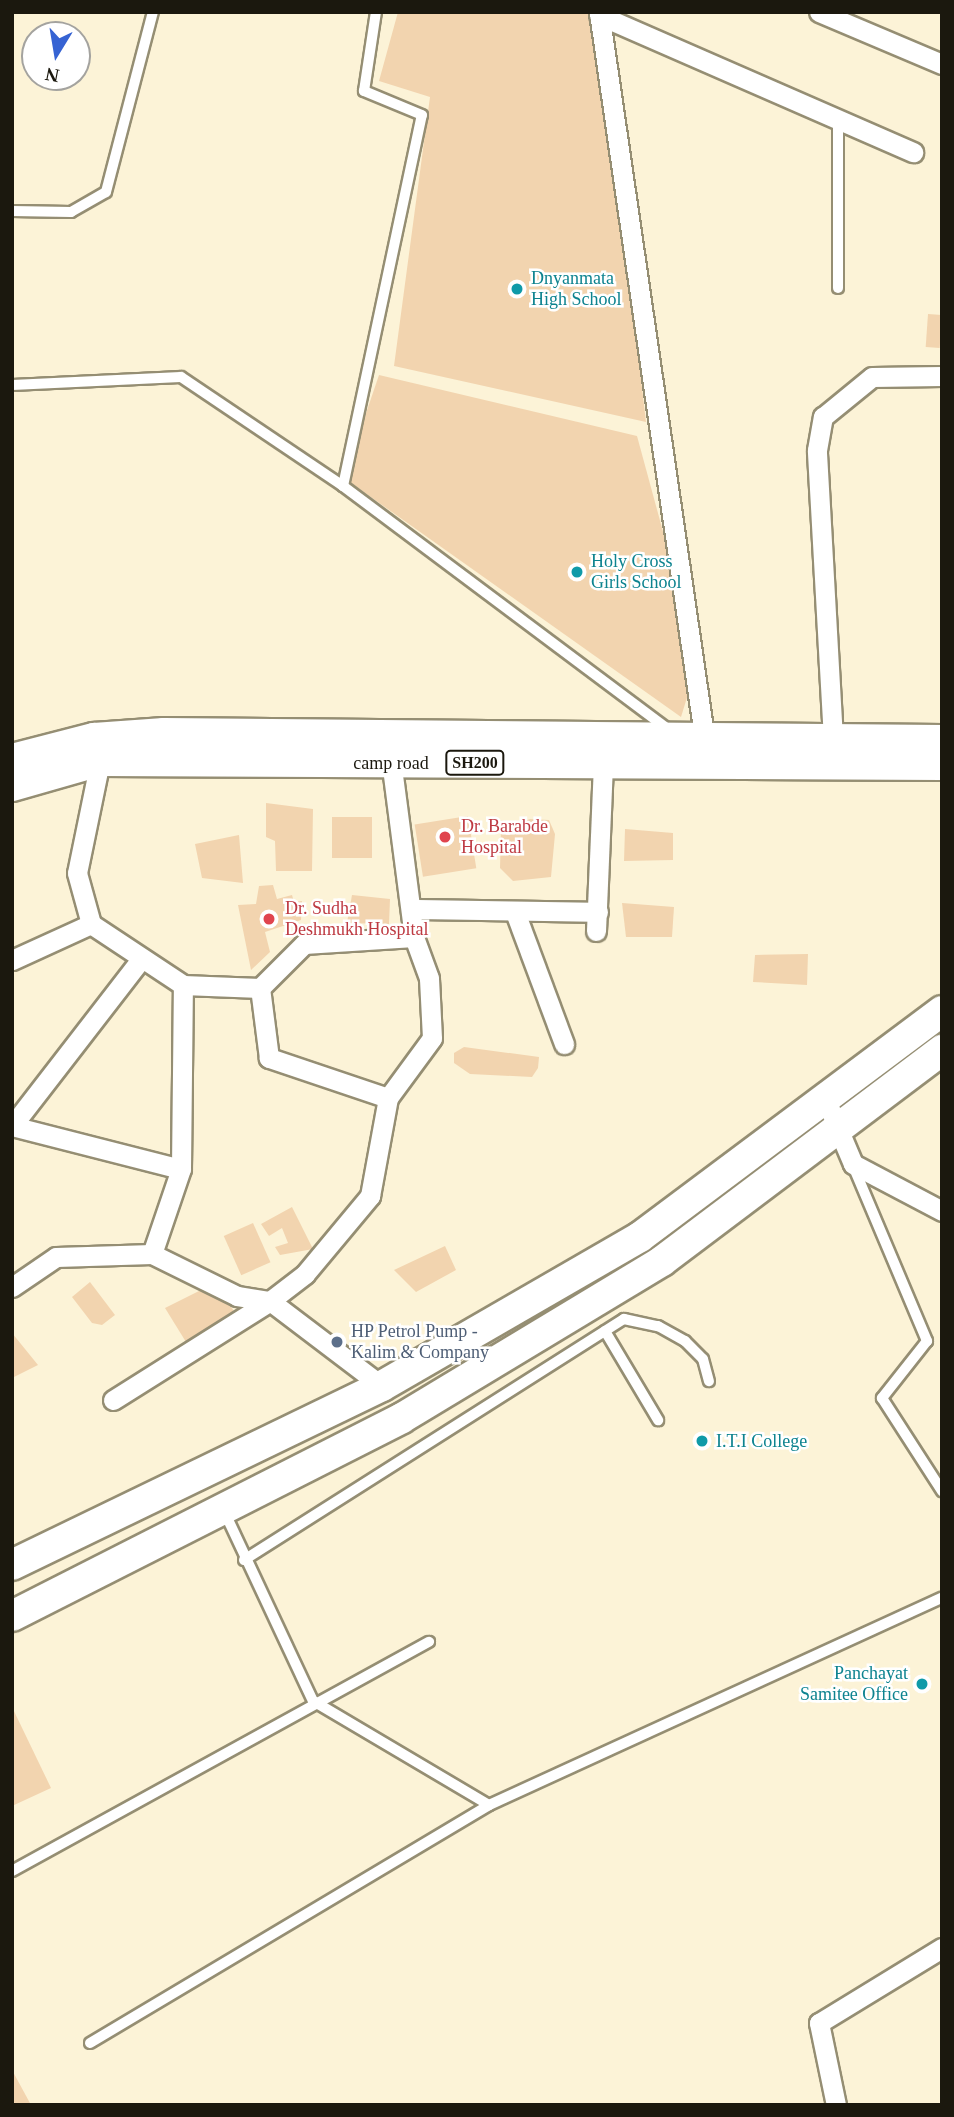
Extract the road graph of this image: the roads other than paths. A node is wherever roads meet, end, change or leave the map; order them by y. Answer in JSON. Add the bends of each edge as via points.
{"nodes":[{"id":1,"x":153,"y":12,"type":"edge"},
{"id":2,"x":376,"y":12,"type":"edge"},
{"id":3,"x":819,"y":12,"type":"edge"},
{"id":4,"x":599,"y":13,"type":"edge"},
{"id":5,"x":942,"y":64,"type":"edge"},
{"id":6,"x":838,"y":122,"type":"junction"},
{"id":7,"x":913,"y":152,"type":"dead end"},
{"id":8,"x":12,"y":211,"type":"edge"},
{"id":9,"x":838,"y":288,"type":"dead end"},
{"id":10,"x":942,"y":376,"type":"edge"},
{"id":11,"x":12,"y":385,"type":"edge"},
{"id":12,"x":343,"y":486,"type":"junction"},
{"id":13,"x":833,"y":739,"type":"junction"},
{"id":14,"x":942,"y":740,"type":"edge"},
{"id":15,"x":390,"y":749,"type":"junction"},
{"id":16,"x":693,"y":750,"type":"junction"},
{"id":17,"x":12,"y":759,"type":"edge"},
{"id":18,"x":100,"y":761,"type":"junction"},
{"id":19,"x":603,"y":764,"type":"junction"},
{"id":20,"x":942,"y":765,"type":"edge"},
{"id":21,"x":12,"y":786,"type":"edge"},
{"id":22,"x":411,"y":909,"type":"junction"},
{"id":23,"x":515,"y":912,"type":"junction"},
{"id":24,"x":91,"y":924,"type":"junction"},
{"id":25,"x":414,"y":937,"type":"junction"},
{"id":26,"x":142,"y":958,"type":"junction"},
{"id":27,"x":12,"y":961,"type":"edge"},
{"id":28,"x":183,"y":985,"type":"junction"},
{"id":29,"x":260,"y":988,"type":"junction"},
{"id":30,"x":942,"y":1011,"type":"edge"},
{"id":31,"x":564,"y":1044,"type":"dead end"},
{"id":32,"x":942,"y":1050,"type":"edge"},
{"id":33,"x":387,"y":1098,"type":"junction"},
{"id":34,"x":826,"y":1100,"type":"junction"},
{"id":35,"x":12,"y":1126,"type":"edge"},
{"id":36,"x":838,"y":1130,"type":"junction"},
{"id":37,"x":853,"y":1164,"type":"junction"},
{"id":38,"x":181,"y":1170,"type":"junction"},
{"id":39,"x":942,"y":1211,"type":"edge"},
{"id":40,"x":152,"y":1254,"type":"junction"},
{"id":41,"x":12,"y":1287,"type":"edge"},
{"id":42,"x":271,"y":1301,"type":"junction"},
{"id":43,"x":605,"y":1331,"type":"junction"},
{"id":44,"x":709,"y":1381,"type":"dead end"},
{"id":45,"x":382,"y":1386,"type":"junction"},
{"id":46,"x":113,"y":1400,"type":"dead end"},
{"id":47,"x":402,"y":1418,"type":"junction"},
{"id":48,"x":658,"y":1420,"type":"dead end"},
{"id":49,"x":297,"y":1428,"type":"junction"},
{"id":50,"x":314,"y":1463,"type":"junction"},
{"id":51,"x":942,"y":1491,"type":"edge"},
{"id":52,"x":223,"y":1509,"type":"junction"},
{"id":53,"x":244,"y":1560,"type":"junction"},
{"id":54,"x":12,"y":1564,"type":"edge"},
{"id":55,"x":942,"y":1598,"type":"edge"},
{"id":56,"x":12,"y":1616,"type":"edge"},
{"id":57,"x":429,"y":1642,"type":"dead end"},
{"id":58,"x":313,"y":1701,"type":"junction"},
{"id":59,"x":489,"y":1805,"type":"junction"},
{"id":60,"x":12,"y":1871,"type":"edge"},
{"id":61,"x":941,"y":1950,"type":"edge"},
{"id":62,"x":90,"y":2043,"type":"dead end"},
{"id":63,"x":836,"y":2105,"type":"edge"}],
"edges":[{"from":1,"to":8,"type":"lane","via":[[106,192],[71,212]]},
{"from":2,"to":12,"type":"lane","via":[[364,91],[422,115]]},
{"from":3,"to":5,"type":"street"},
{"from":4,"to":6,"type":"street"},
{"from":4,"to":16,"type":"street"},
{"from":6,"to":7,"type":"street"},
{"from":6,"to":9,"type":"lane"},
{"from":10,"to":13,"type":"street","via":[[872,377],[823,417],[817,450]]},
{"from":11,"to":12,"type":"lane","via":[[181,377]]},
{"from":12,"to":16,"type":"lane"},
{"from":13,"to":14,"type":"main road","name":"camp road","number":"SH200"},
{"from":13,"to":16,"type":"main road","name":"camp road","number":"SH200"},
{"from":15,"to":16,"type":"main road","name":"camp road","number":"SH200"},
{"from":15,"to":17,"type":"main road","name":"camp road","number":"SH200","via":[[164,733],[94,738]]},
{"from":15,"to":18,"type":"main road","name":"camp road","number":"SH200"},
{"from":15,"to":19,"type":"main road","name":"camp road","number":"SH200"},
{"from":15,"to":22,"type":"street"},
{"from":16,"to":19,"type":"main road","name":"camp road","number":"SH200"},
{"from":16,"to":20,"type":"main road","name":"camp road","number":"SH200"},
{"from":18,"to":21,"type":"main road","name":"camp road","number":"SH200"},
{"from":18,"to":24,"type":"street","via":[[77,873]]},
{"from":19,"to":23,"type":"street","via":[[597,922]]},
{"from":22,"to":23,"type":"street"},
{"from":22,"to":25,"type":"street"},
{"from":23,"to":31,"type":"street"},
{"from":24,"to":26,"type":"street"},
{"from":24,"to":27,"type":"street"},
{"from":25,"to":29,"type":"street","via":[[304,944]]},
{"from":25,"to":33,"type":"street","via":[[429,978],[432,1038]]},
{"from":26,"to":28,"type":"street"},
{"from":26,"to":35,"type":"street"},
{"from":28,"to":29,"type":"street"},
{"from":28,"to":38,"type":"street"},
{"from":29,"to":33,"type":"street","via":[[269,1058]]},
{"from":30,"to":34,"type":"main road"},
{"from":32,"to":36,"type":"main road"},
{"from":33,"to":42,"type":"street","via":[[370,1196],[305,1274]]},
{"from":34,"to":36,"type":"street"},
{"from":34,"to":45,"type":"main road","via":[[640,1237]]},
{"from":35,"to":38,"type":"street"},
{"from":36,"to":37,"type":"street"},
{"from":36,"to":47,"type":"main road","via":[[662,1261]]},
{"from":37,"to":39,"type":"street"},
{"from":37,"to":51,"type":"lane","via":[[927,1341],[882,1398]]},
{"from":38,"to":40,"type":"street"},
{"from":40,"to":41,"type":"street","via":[[56,1257]]},
{"from":40,"to":42,"type":"street","via":[[237,1296]]},
{"from":42,"to":45,"type":"street"},
{"from":42,"to":46,"type":"street"},
{"from":43,"to":44,"type":"lane","via":[[624,1319],[658,1326],[703,1359]]},
{"from":43,"to":48,"type":"lane"},
{"from":43,"to":53,"type":"lane"},
{"from":45,"to":47,"type":"main road"},
{"from":45,"to":49,"type":"main road"},
{"from":47,"to":50,"type":"main road"},
{"from":49,"to":50,"type":"main road"},
{"from":49,"to":54,"type":"main road"},
{"from":50,"to":52,"type":"main road"},
{"from":52,"to":53,"type":"lane"},
{"from":52,"to":56,"type":"main road"},
{"from":53,"to":58,"type":"lane"},
{"from":55,"to":59,"type":"lane"},
{"from":57,"to":58,"type":"lane"},
{"from":58,"to":59,"type":"lane"},
{"from":58,"to":60,"type":"lane"},
{"from":59,"to":62,"type":"lane"},
{"from":61,"to":63,"type":"street","via":[[819,2023]]}]}
